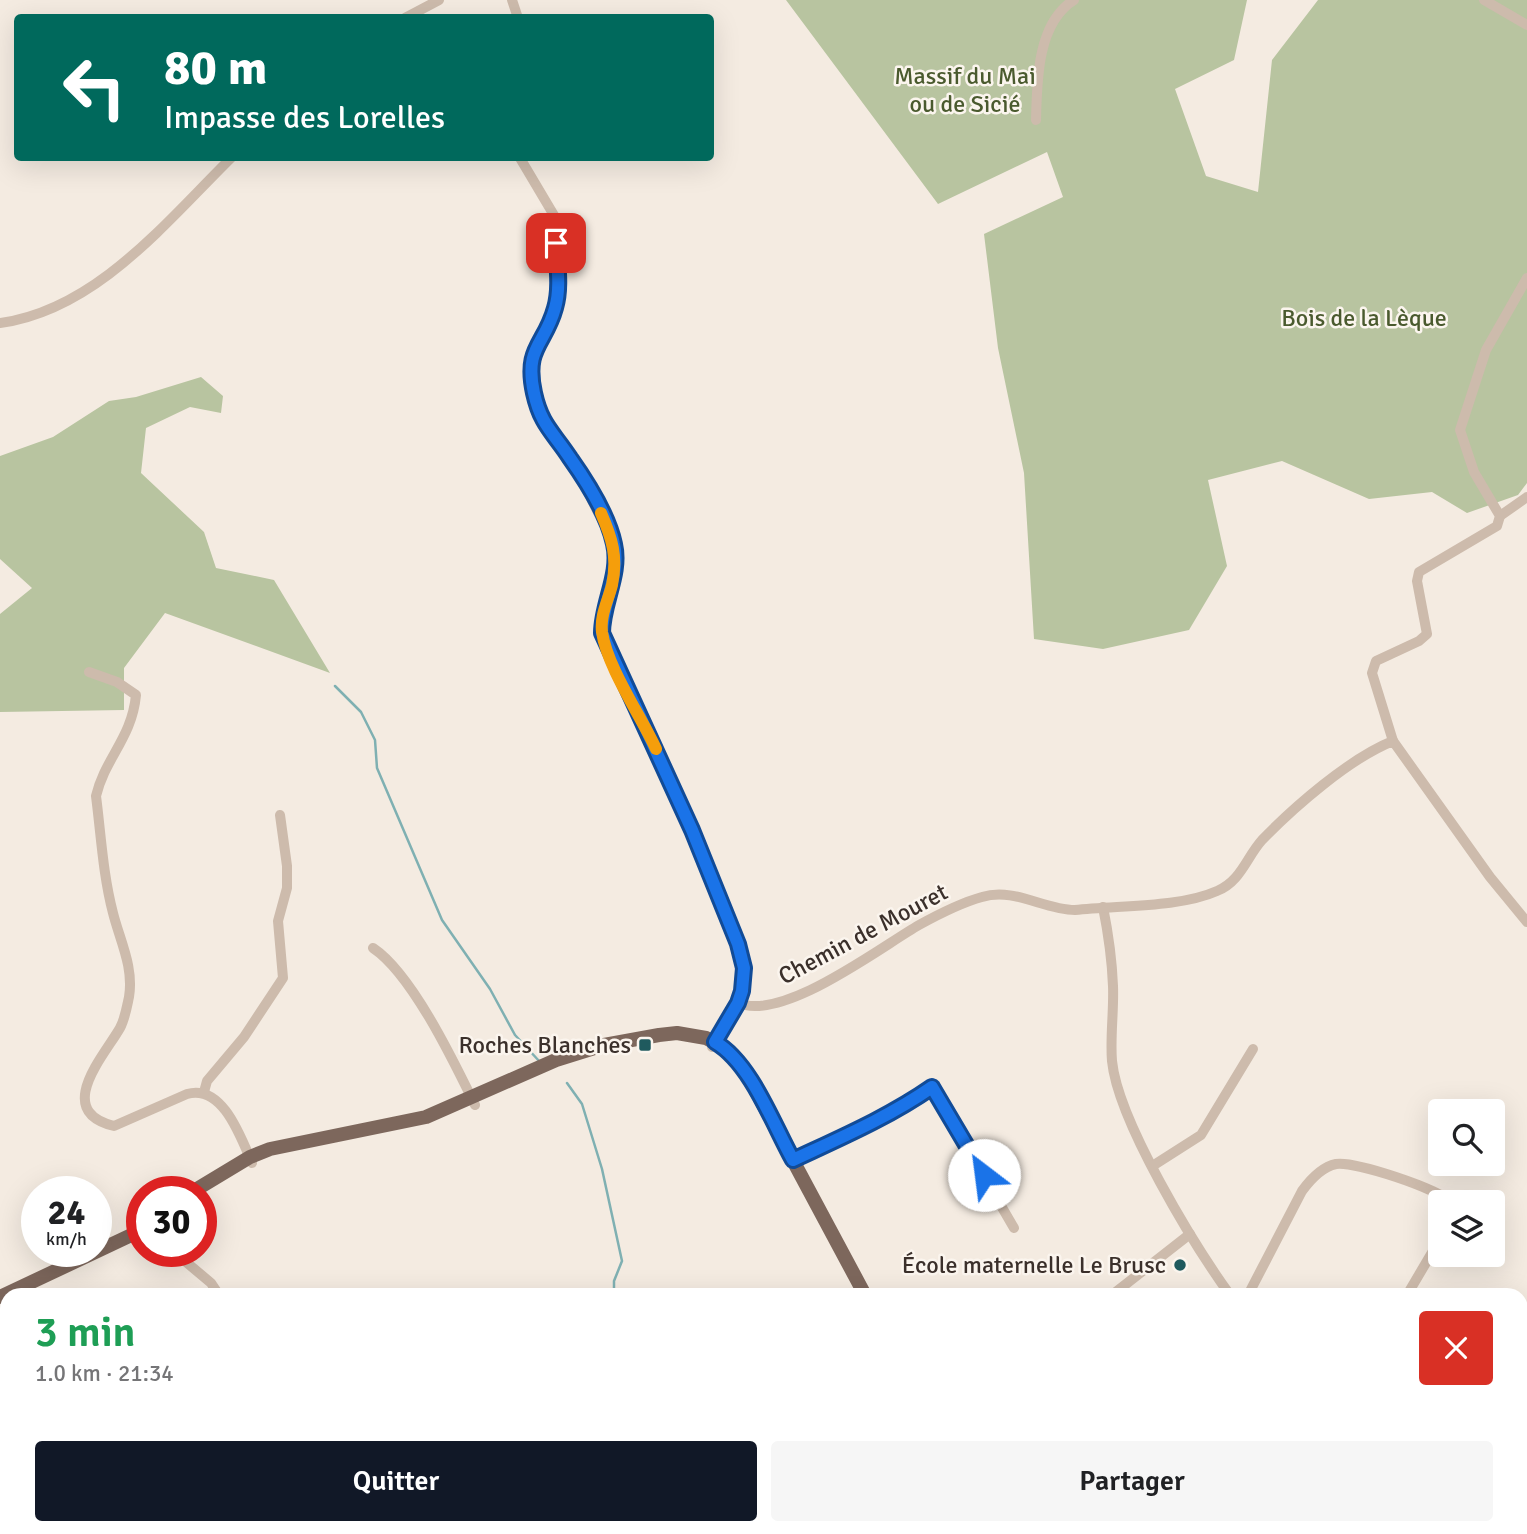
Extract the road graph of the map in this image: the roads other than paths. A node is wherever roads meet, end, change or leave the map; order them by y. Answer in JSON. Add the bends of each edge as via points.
{"nodes":[{"id":1,"x":439,"y":0,"type":"edge"},
{"id":2,"x":1074,"y":0,"type":"edge"},
{"id":3,"x":1484,"y":0,"type":"edge"},
{"id":4,"x":413,"y":14,"type":"edge"},
{"id":5,"x":1527,"y":25,"type":"edge"},
{"id":6,"x":1035,"y":120,"type":"dead end"},
{"id":7,"x":228,"y":161,"type":"edge"},
{"id":8,"x":522,"y":161,"type":"edge"},
{"id":9,"x":1527,"y":278,"type":"edge"},
{"id":10,"x":0,"y":323,"type":"edge"},
{"id":11,"x":1527,"y":497,"type":"edge"},
{"id":12,"x":1500,"y":516,"type":"junction"},
{"id":13,"x":89,"y":672,"type":"dead end"},
{"id":14,"x":1393,"y":741,"type":"junction"},
{"id":15,"x":280,"y":814,"type":"dead end"},
{"id":16,"x":1103,"y":906,"type":"junction"},
{"id":17,"x":1527,"y":922,"type":"edge"},
{"id":18,"x":373,"y":948,"type":"dead end"},
{"id":19,"x":738,"y":1003,"type":"junction"},
{"id":20,"x":713,"y":1045,"type":"junction"},
{"id":21,"x":1253,"y":1049,"type":"dead end"},
{"id":22,"x":204,"y":1092,"type":"junction"},
{"id":23,"x":474,"y":1102,"type":"junction"},
{"id":24,"x":251,"y":1160,"type":"junction"},
{"id":25,"x":793,"y":1160,"type":"junction"},
{"id":26,"x":1154,"y":1165,"type":"junction"},
{"id":27,"x":217,"y":1178,"type":"edge"},
{"id":28,"x":217,"y":1184,"type":"edge"},
{"id":29,"x":1428,"y":1192,"type":"edge"},
{"id":30,"x":1014,"y":1227,"type":"dead end"},
{"id":31,"x":1190,"y":1234,"type":"junction"},
{"id":32,"x":126,"y":1238,"type":"edge"},
{"id":33,"x":1428,"y":1259,"type":"edge"},
{"id":34,"x":47,"y":1267,"type":"edge"},
{"id":35,"x":192,"y":1267,"type":"edge"},
{"id":36,"x":4,"y":1288,"type":"edge"},
{"id":37,"x":19,"y":1288,"type":"edge"},
{"id":38,"x":214,"y":1288,"type":"edge"},
{"id":39,"x":861,"y":1288,"type":"edge"},
{"id":40,"x":1120,"y":1288,"type":"edge"},
{"id":41,"x":1225,"y":1288,"type":"edge"},
{"id":42,"x":1251,"y":1288,"type":"edge"},
{"id":43,"x":1411,"y":1288,"type":"edge"}],
"edges":[{"from":1,"to":4,"type":"street"},
{"from":2,"to":6,"type":"street","via":[[1061,8],[1046,36]]},
{"from":3,"to":5,"type":"street"},
{"from":7,"to":10,"type":"street","via":[[93,288]]},
{"from":8,"to":19,"type":"street","via":[[555,217],[557,297],[531,357],[534,391],[543,423],[570,457],[614,544],[615,566],[602,633],[692,830],[738,944],[744,968]]},
{"from":9,"to":12,"type":"street","via":[[1486,350],[1460,430],[1474,472]]},
{"from":11,"to":12,"type":"street"},
{"from":12,"to":14,"type":"street","via":[[1497,526],[1419,572],[1427,634],[1376,661],[1373,673]]},
{"from":13,"to":22,"type":"street","via":[[136,695],[129,731],[96,796],[111,902],[130,976],[129,999],[122,1025],[93,1068],[85,1101],[102,1123],[114,1126],[187,1094]]},
{"from":14,"to":16,"type":"street","name":"Chemin de Mouret","via":[[1315,792],[1266,836],[1238,877],[1220,891],[1172,901]]},
{"from":14,"to":17,"type":"street"},
{"from":15,"to":22,"type":"street","via":[[287,866],[287,888],[278,921],[283,978],[244,1037],[207,1081]]},
{"from":16,"to":19,"type":"street","name":"Chemin de Mouret","via":[[1061,910],[1014,896],[984,896],[937,915],[807,991],[766,1007]]},
{"from":16,"to":26,"type":"street","via":[[1113,984],[1112,1062],[1132,1123]]},
{"from":18,"to":23,"type":"street","via":[[398,971]]},
{"from":19,"to":20,"type":"street"},
{"from":20,"to":23,"type":"main road","via":[[696,1035],[677,1033],[604,1045],[556,1060]]},
{"from":20,"to":25,"type":"main road","via":[[736,1059]]},
{"from":21,"to":26,"type":"street","via":[[1200,1135]]},
{"from":22,"to":24,"type":"street","via":[[220,1102]]},
{"from":23,"to":24,"type":"main road","via":[[429,1124]]},
{"from":24,"to":27,"type":"main road"},
{"from":24,"to":28,"type":"main road"},
{"from":25,"to":30,"type":"street","via":[[899,1110],[932,1087]]},
{"from":25,"to":39,"type":"main road"},
{"from":26,"to":31,"type":"street"},
{"from":29,"to":42,"type":"street","via":[[1352,1165],[1330,1166],[1302,1191]]},
{"from":31,"to":40,"type":"street"},
{"from":31,"to":41,"type":"street"},
{"from":32,"to":37,"type":"main road"},
{"from":33,"to":43,"type":"street"},
{"from":34,"to":36,"type":"main road"},
{"from":35,"to":38,"type":"street"}]}
